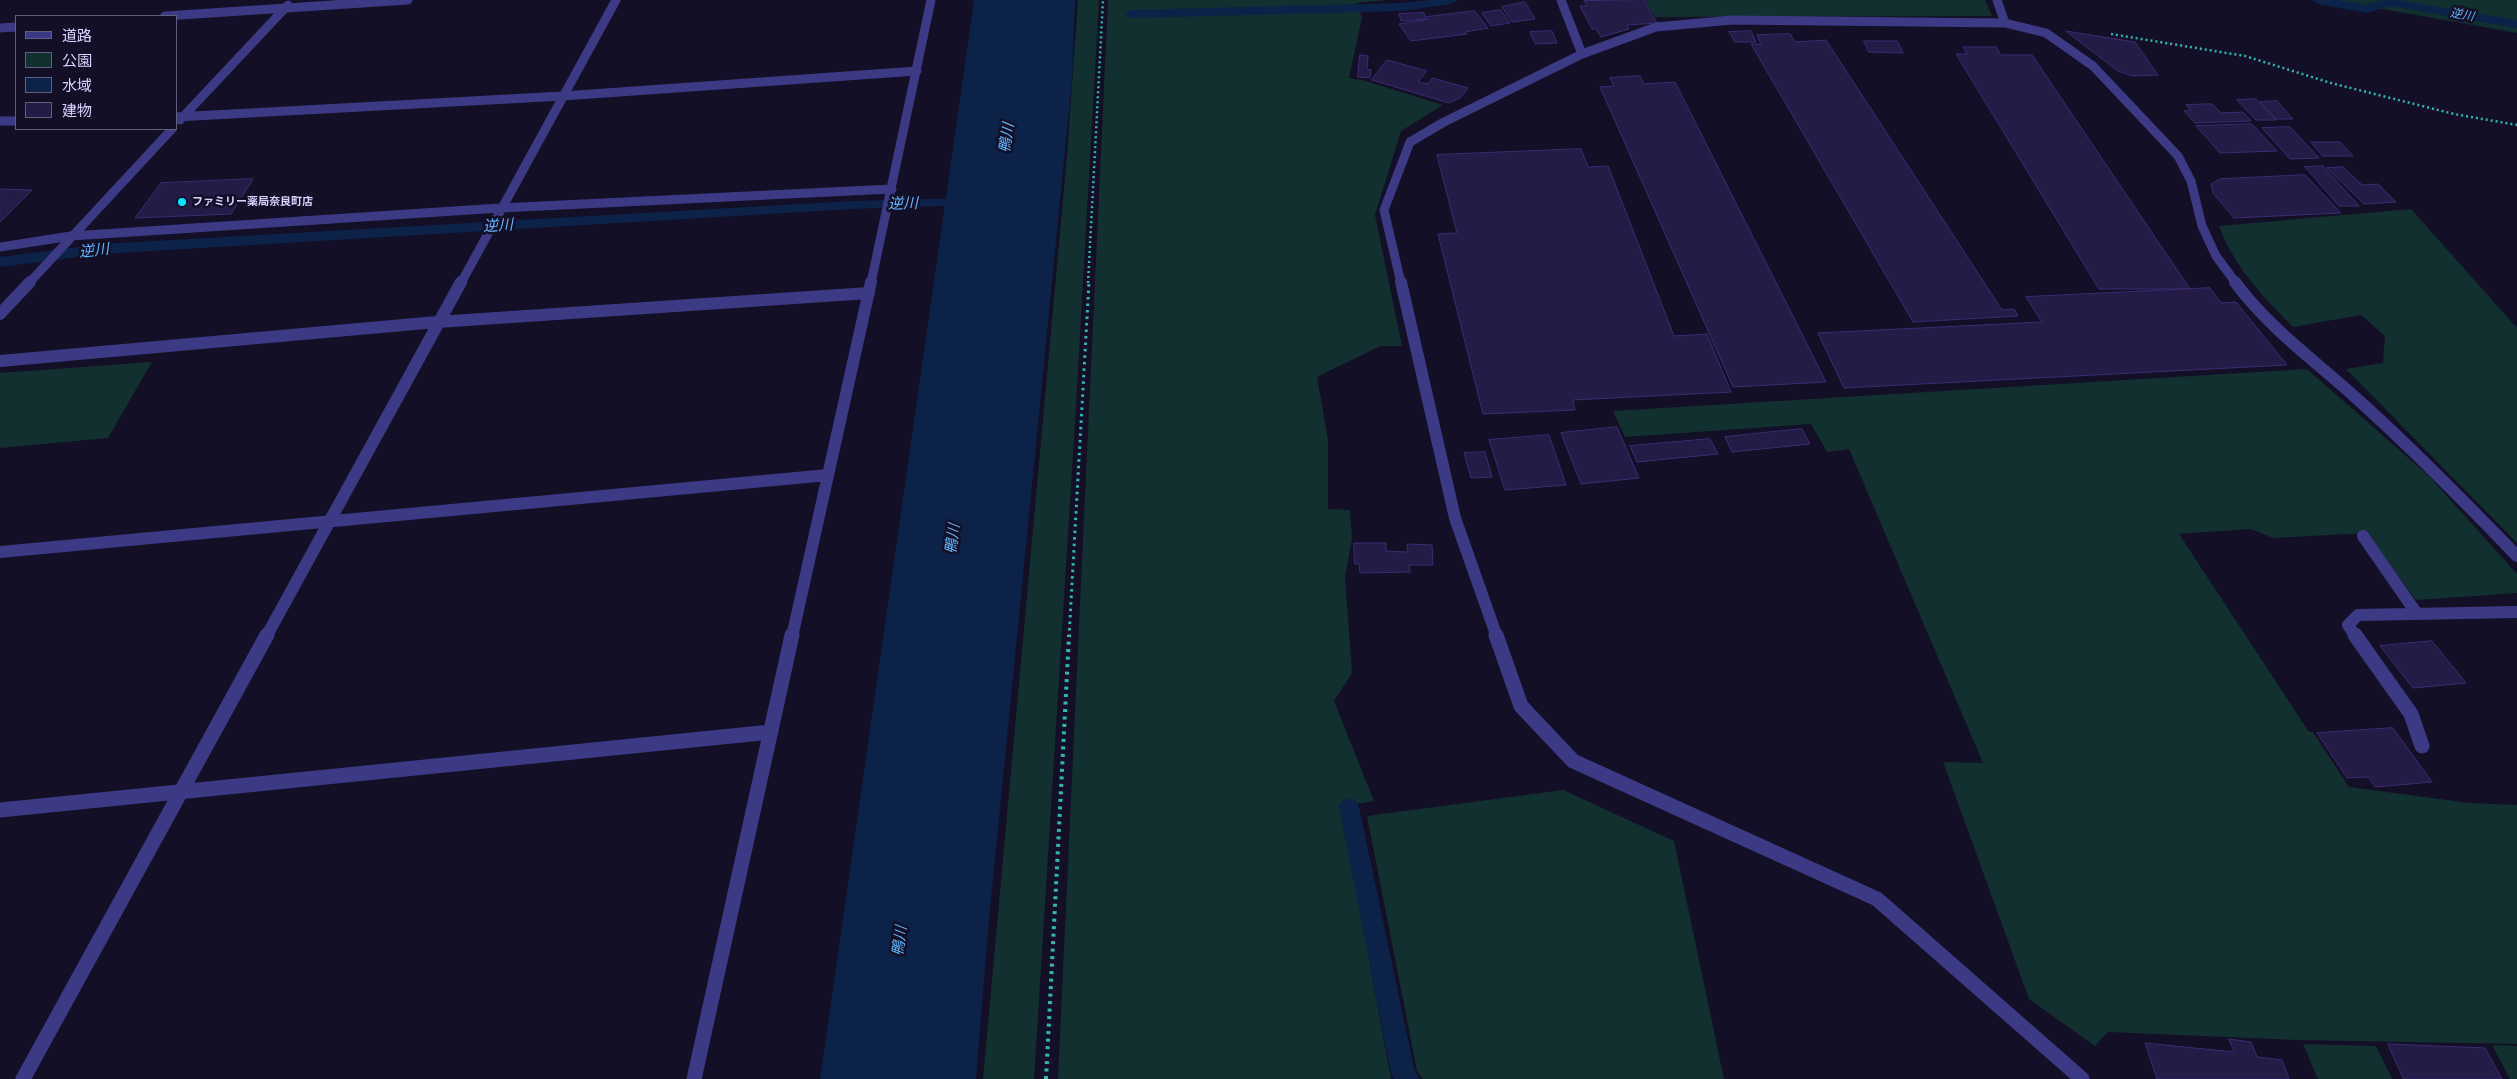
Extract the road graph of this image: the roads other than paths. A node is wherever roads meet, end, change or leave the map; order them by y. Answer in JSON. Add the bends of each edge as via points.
{"nodes":[{"id":1,"x":293,"y":0,"type":"edge"},
{"id":2,"x":408,"y":0,"type":"edge"},
{"id":3,"x":616,"y":0,"type":"edge"},
{"id":4,"x":931,"y":0,"type":"edge"},
{"id":5,"x":1561,"y":0,"type":"edge"},
{"id":6,"x":1997,"y":0,"type":"edge"},
{"id":7,"x":286,"y":8,"type":"junction"},
{"id":8,"x":178,"y":15,"type":"edge"},
{"id":9,"x":2005,"y":22,"type":"junction"},
{"id":10,"x":15,"y":27,"type":"edge"},
{"id":11,"x":0,"y":28,"type":"edge"},
{"id":12,"x":1582,"y":54,"type":"junction"},
{"id":13,"x":917,"y":72,"type":"junction"},
{"id":14,"x":563,"y":96,"type":"junction"},
{"id":15,"x":178,"y":119,"type":"edge"},
{"id":16,"x":0,"y":121,"type":"edge"},
{"id":17,"x":15,"y":121,"type":"edge"},
{"id":18,"x":171,"y":130,"type":"edge"},
{"id":19,"x":891,"y":192,"type":"junction"},
{"id":20,"x":497,"y":213,"type":"junction"},
{"id":21,"x":71,"y":236,"type":"junction"},
{"id":22,"x":0,"y":247,"type":"edge"},
{"id":23,"x":868,"y":293,"type":"junction"},
{"id":24,"x":0,"y":314,"type":"edge"},
{"id":25,"x":437,"y":322,"type":"junction"},
{"id":26,"x":0,"y":362,"type":"edge"},
{"id":27,"x":828,"y":476,"type":"junction"},
{"id":28,"x":327,"y":524,"type":"junction"},
{"id":29,"x":2363,"y":536,"type":"dead end"},
{"id":30,"x":0,"y":552,"type":"edge"},
{"id":31,"x":2517,"y":556,"type":"edge"},
{"id":32,"x":2517,"y":612,"type":"edge"},
{"id":33,"x":2417,"y":614,"type":"junction"},
{"id":34,"x":771,"y":732,"type":"junction"},
{"id":35,"x":2422,"y":746,"type":"dead end"},
{"id":36,"x":178,"y":794,"type":"junction"},
{"id":37,"x":0,"y":810,"type":"edge"},
{"id":38,"x":23,"y":1079,"type":"edge"},
{"id":39,"x":694,"y":1079,"type":"edge"},
{"id":40,"x":2082,"y":1079,"type":"edge"}],
"edges":[{"from":1,"to":7,"type":"street"},
{"from":2,"to":7,"type":"street"},
{"from":3,"to":14,"type":"street"},
{"from":4,"to":13,"type":"street"},
{"from":5,"to":12,"type":"street"},
{"from":6,"to":9,"type":"street"},
{"from":7,"to":8,"type":"street"},
{"from":7,"to":15,"type":"street"},
{"from":9,"to":12,"type":"street","via":[[1732,20],[1656,28]]},
{"from":9,"to":31,"type":"street","via":[[2046,33],[2093,66],[2178,156],[2191,181],[2202,226],[2216,256],[2241,290],[2297,349],[2431,466]]},
{"from":10,"to":11,"type":"street"},
{"from":12,"to":40,"type":"street","via":[[1410,142],[1384,210],[1455,518],[1521,706],[1573,761],[1877,900]]},
{"from":13,"to":14,"type":"street"},
{"from":13,"to":19,"type":"street"},
{"from":14,"to":15,"type":"street"},
{"from":14,"to":20,"type":"street"},
{"from":16,"to":17,"type":"street"},
{"from":18,"to":21,"type":"street"},
{"from":19,"to":20,"type":"street"},
{"from":19,"to":23,"type":"street"},
{"from":20,"to":21,"type":"street"},
{"from":20,"to":25,"type":"street"},
{"from":21,"to":22,"type":"street"},
{"from":21,"to":24,"type":"street"},
{"from":23,"to":25,"type":"street"},
{"from":23,"to":27,"type":"street"},
{"from":25,"to":26,"type":"street"},
{"from":25,"to":28,"type":"street"},
{"from":27,"to":28,"type":"street"},
{"from":27,"to":34,"type":"street"},
{"from":28,"to":30,"type":"street"},
{"from":28,"to":36,"type":"street"},
{"from":29,"to":33,"type":"street"},
{"from":32,"to":33,"type":"street"},
{"from":33,"to":35,"type":"street","via":[[2358,615],[2348,625],[2410,714]]},
{"from":34,"to":36,"type":"street"},
{"from":34,"to":39,"type":"street"},
{"from":36,"to":37,"type":"street"},
{"from":36,"to":38,"type":"street"}]}
